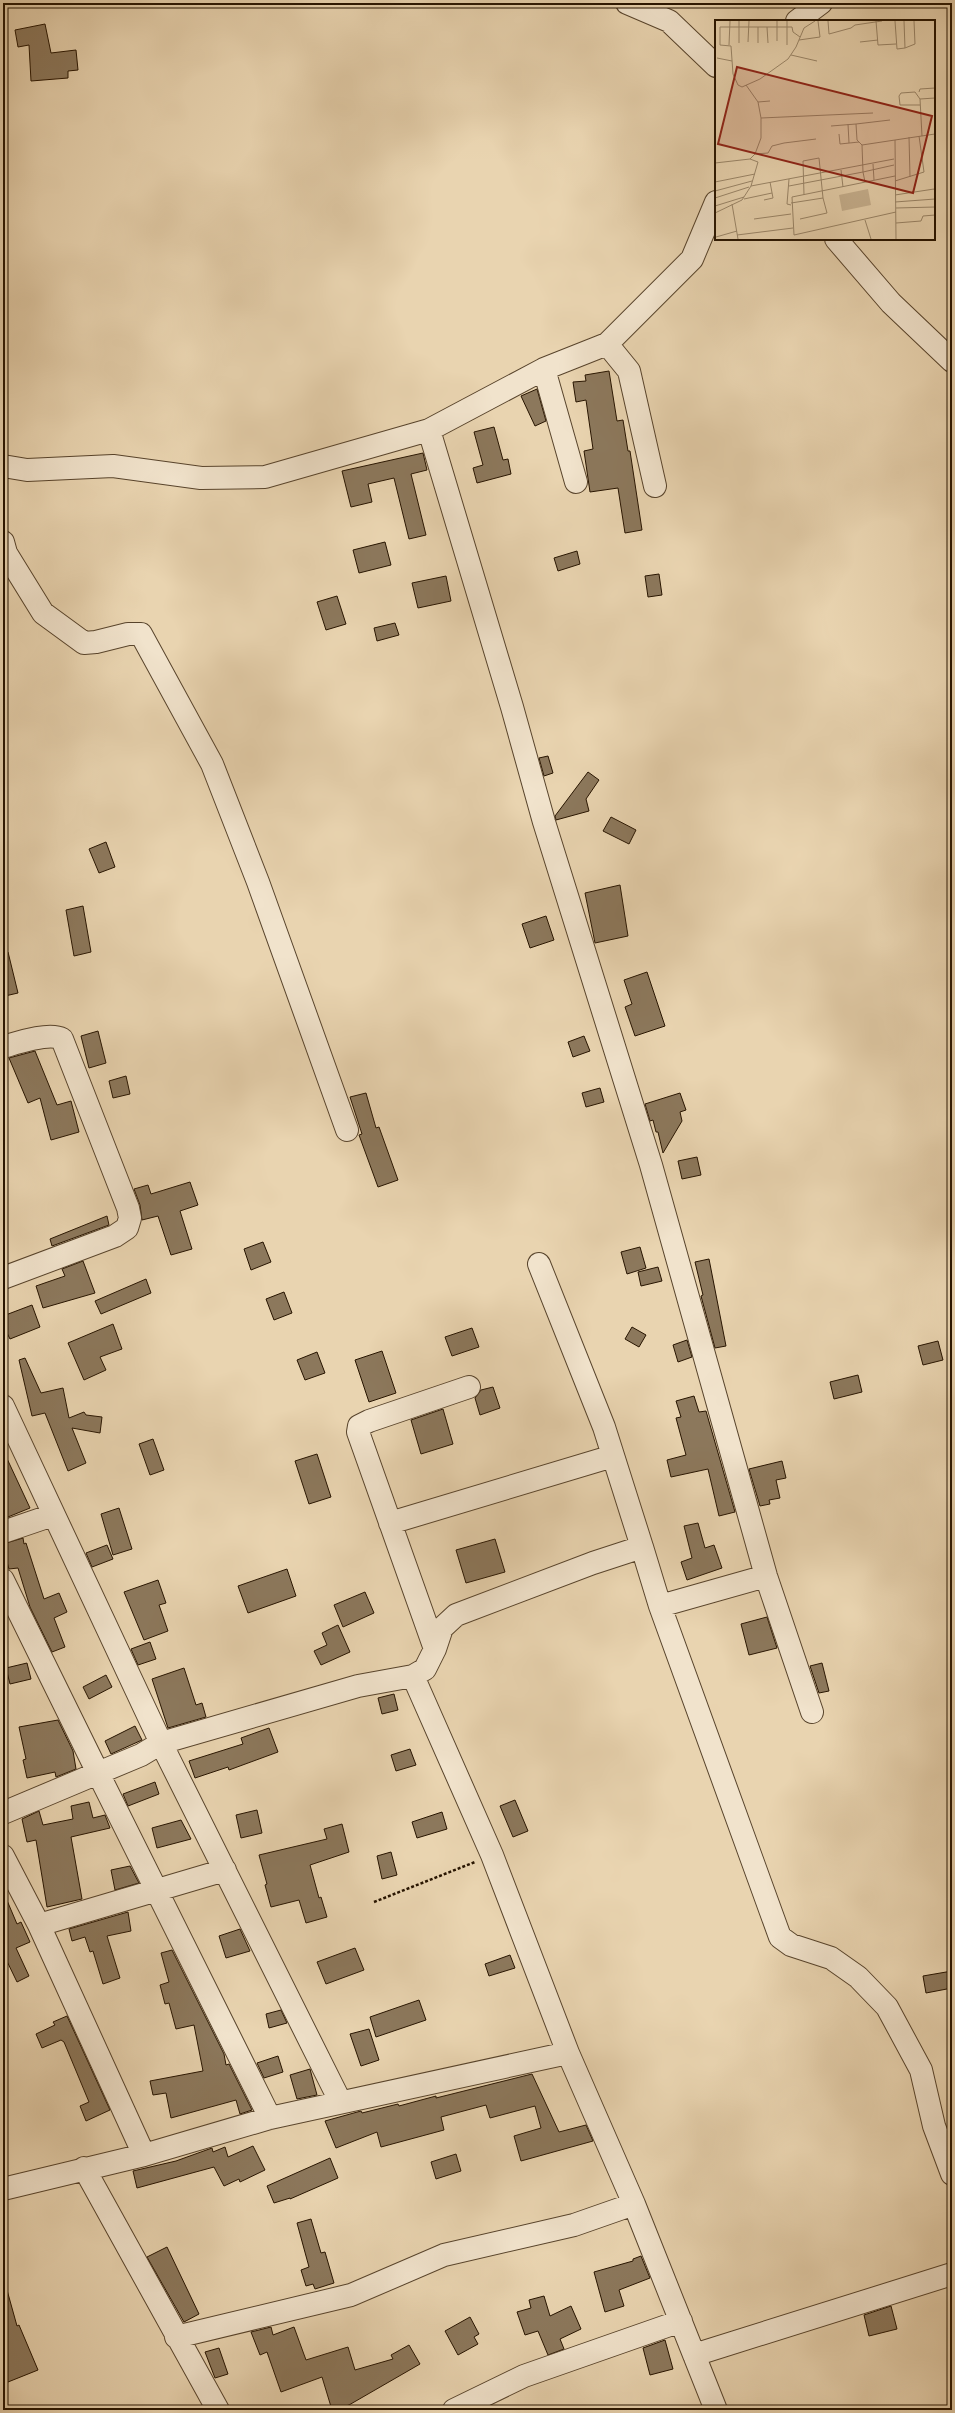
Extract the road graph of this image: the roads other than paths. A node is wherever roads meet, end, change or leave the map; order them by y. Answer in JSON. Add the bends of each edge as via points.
{"nodes":[{"id":1,"x":627,"y":3,"type":"edge"},
{"id":2,"x":821,"y":3,"type":"edge"},
{"id":3,"x":798,"y":20,"type":"edge"},
{"id":4,"x":715,"y":65,"type":"edge"},
{"id":5,"x":715,"y":204,"type":"edge"},
{"id":6,"x":837,"y":240,"type":"edge"},
{"id":7,"x":607,"y":344,"type":"junction"},
{"id":8,"x":952,"y":361,"type":"edge"},
{"id":9,"x":544,"y":369,"type":"junction"},
{"id":10,"x":429,"y":430,"type":"junction"},
{"id":11,"x":3,"y":466,"type":"edge"},
{"id":12,"x":576,"y":482,"type":"dead end"},
{"id":13,"x":655,"y":486,"type":"dead end"},
{"id":14,"x":3,"y":542,"type":"edge"},
{"id":15,"x":3,"y":1046,"type":"edge"},
{"id":16,"x":347,"y":1130,"type":"dead end"},
{"id":17,"x":539,"y":1264,"type":"dead end"},
{"id":18,"x":3,"y":1278,"type":"edge"},
{"id":19,"x":469,"y":1387,"type":"dead end"},
{"id":20,"x":3,"y":1406,"type":"edge"},
{"id":21,"x":613,"y":1456,"type":"junction"},
{"id":22,"x":53,"y":1515,"type":"junction"},
{"id":23,"x":390,"y":1523,"type":"junction"},
{"id":24,"x":3,"y":1532,"type":"edge"},
{"id":25,"x":642,"y":1547,"type":"junction"},
{"id":26,"x":766,"y":1576,"type":"junction"},
{"id":27,"x":3,"y":1580,"type":"edge"},
{"id":28,"x":660,"y":1606,"type":"junction"},
{"id":29,"x":435,"y":1649,"type":"junction"},
{"id":30,"x":413,"y":1676,"type":"junction"},
{"id":31,"x":812,"y":1712,"type":"dead end"},
{"id":32,"x":161,"y":1743,"type":"junction"},
{"id":33,"x":98,"y":1773,"type":"junction"},
{"id":34,"x":3,"y":1813,"type":"edge"},
{"id":35,"x":3,"y":1856,"type":"edge"},
{"id":36,"x":225,"y":1870,"type":"junction"},
{"id":37,"x":157,"y":1891,"type":"junction"},
{"id":38,"x":40,"y":1925,"type":"junction"},
{"id":39,"x":568,"y":2053,"type":"junction"},
{"id":40,"x":340,"y":2101,"type":"junction"},
{"id":41,"x":270,"y":2118,"type":"junction"},
{"id":42,"x":144,"y":2154,"type":"junction"},
{"id":43,"x":84,"y":2168,"type":"junction"},
{"id":44,"x":952,"y":2174,"type":"edge"},
{"id":45,"x":3,"y":2189,"type":"edge"},
{"id":46,"x":634,"y":2204,"type":"junction"},
{"id":47,"x":952,"y":2274,"type":"edge"},
{"id":48,"x":681,"y":2321,"type":"junction"},
{"id":49,"x":176,"y":2337,"type":"junction"},
{"id":50,"x":694,"y":2355,"type":"junction"},
{"id":51,"x":218,"y":2410,"type":"edge"},
{"id":52,"x":454,"y":2410,"type":"edge"},
{"id":53,"x":716,"y":2410,"type":"edge"}],
"edges":[{"from":1,"to":4,"type":"street","via":[[669,22]]},
{"from":2,"to":3,"type":"street"},
{"from":5,"to":7,"type":"street","via":[[692,259]]},
{"from":6,"to":8,"type":"street","via":[[891,302]]},
{"from":7,"to":9,"type":"street"},
{"from":7,"to":13,"type":"street","via":[[629,371]]},
{"from":9,"to":10,"type":"street"},
{"from":9,"to":12,"type":"street"},
{"from":10,"to":11,"type":"street","via":[[265,477],[201,478],[113,466],[27,470]]},
{"from":10,"to":26,"type":"street","via":[[544,822],[651,1165]]},
{"from":14,"to":16,"type":"street","via":[[6,553],[43,613],[84,643],[128,634],[141,634],[212,764],[258,882]]},
{"from":15,"to":18,"type":"street","via":[[46,1037],[56,1036],[62,1039],[130,1218],[127,1228],[115,1236]]},
{"from":17,"to":21,"type":"street","via":[[604,1427]]},
{"from":19,"to":23,"type":"street","via":[[359,1426],[358,1432]]},
{"from":20,"to":22,"type":"street"},
{"from":21,"to":23,"type":"street"},
{"from":21,"to":25,"type":"street"},
{"from":22,"to":24,"type":"street"},
{"from":22,"to":32,"type":"street"},
{"from":23,"to":29,"type":"street"},
{"from":25,"to":28,"type":"street"},
{"from":25,"to":29,"type":"street","via":[[456,1615],[442,1628]]},
{"from":26,"to":28,"type":"street"},
{"from":26,"to":31,"type":"street"},
{"from":27,"to":33,"type":"street"},
{"from":28,"to":44,"type":"street","via":[[780,1937],[791,1945],[831,1958],[858,1977],[887,2007],[921,2070],[934,2126]]},
{"from":29,"to":30,"type":"street","via":[[425,1669]]},
{"from":30,"to":32,"type":"street","via":[[358,1686]]},
{"from":30,"to":39,"type":"street","via":[[492,1855]]},
{"from":32,"to":33,"type":"street","via":[[142,1755]]},
{"from":32,"to":36,"type":"street"},
{"from":33,"to":34,"type":"street"},
{"from":33,"to":37,"type":"street"},
{"from":35,"to":38,"type":"street"},
{"from":36,"to":37,"type":"street"},
{"from":36,"to":40,"type":"street"},
{"from":37,"to":38,"type":"street"},
{"from":37,"to":41,"type":"street"},
{"from":38,"to":42,"type":"street"},
{"from":39,"to":40,"type":"street"},
{"from":39,"to":46,"type":"street"},
{"from":40,"to":41,"type":"street"},
{"from":41,"to":42,"type":"street"},
{"from":42,"to":43,"type":"street"},
{"from":43,"to":45,"type":"street"},
{"from":43,"to":49,"type":"street"},
{"from":46,"to":48,"type":"street"},
{"from":46,"to":49,"type":"street","via":[[574,2225],[444,2255],[351,2295]]},
{"from":47,"to":50,"type":"street"},
{"from":48,"to":50,"type":"street"},
{"from":48,"to":52,"type":"street","via":[[524,2376]]},
{"from":49,"to":51,"type":"street"},
{"from":50,"to":53,"type":"street"}]}
